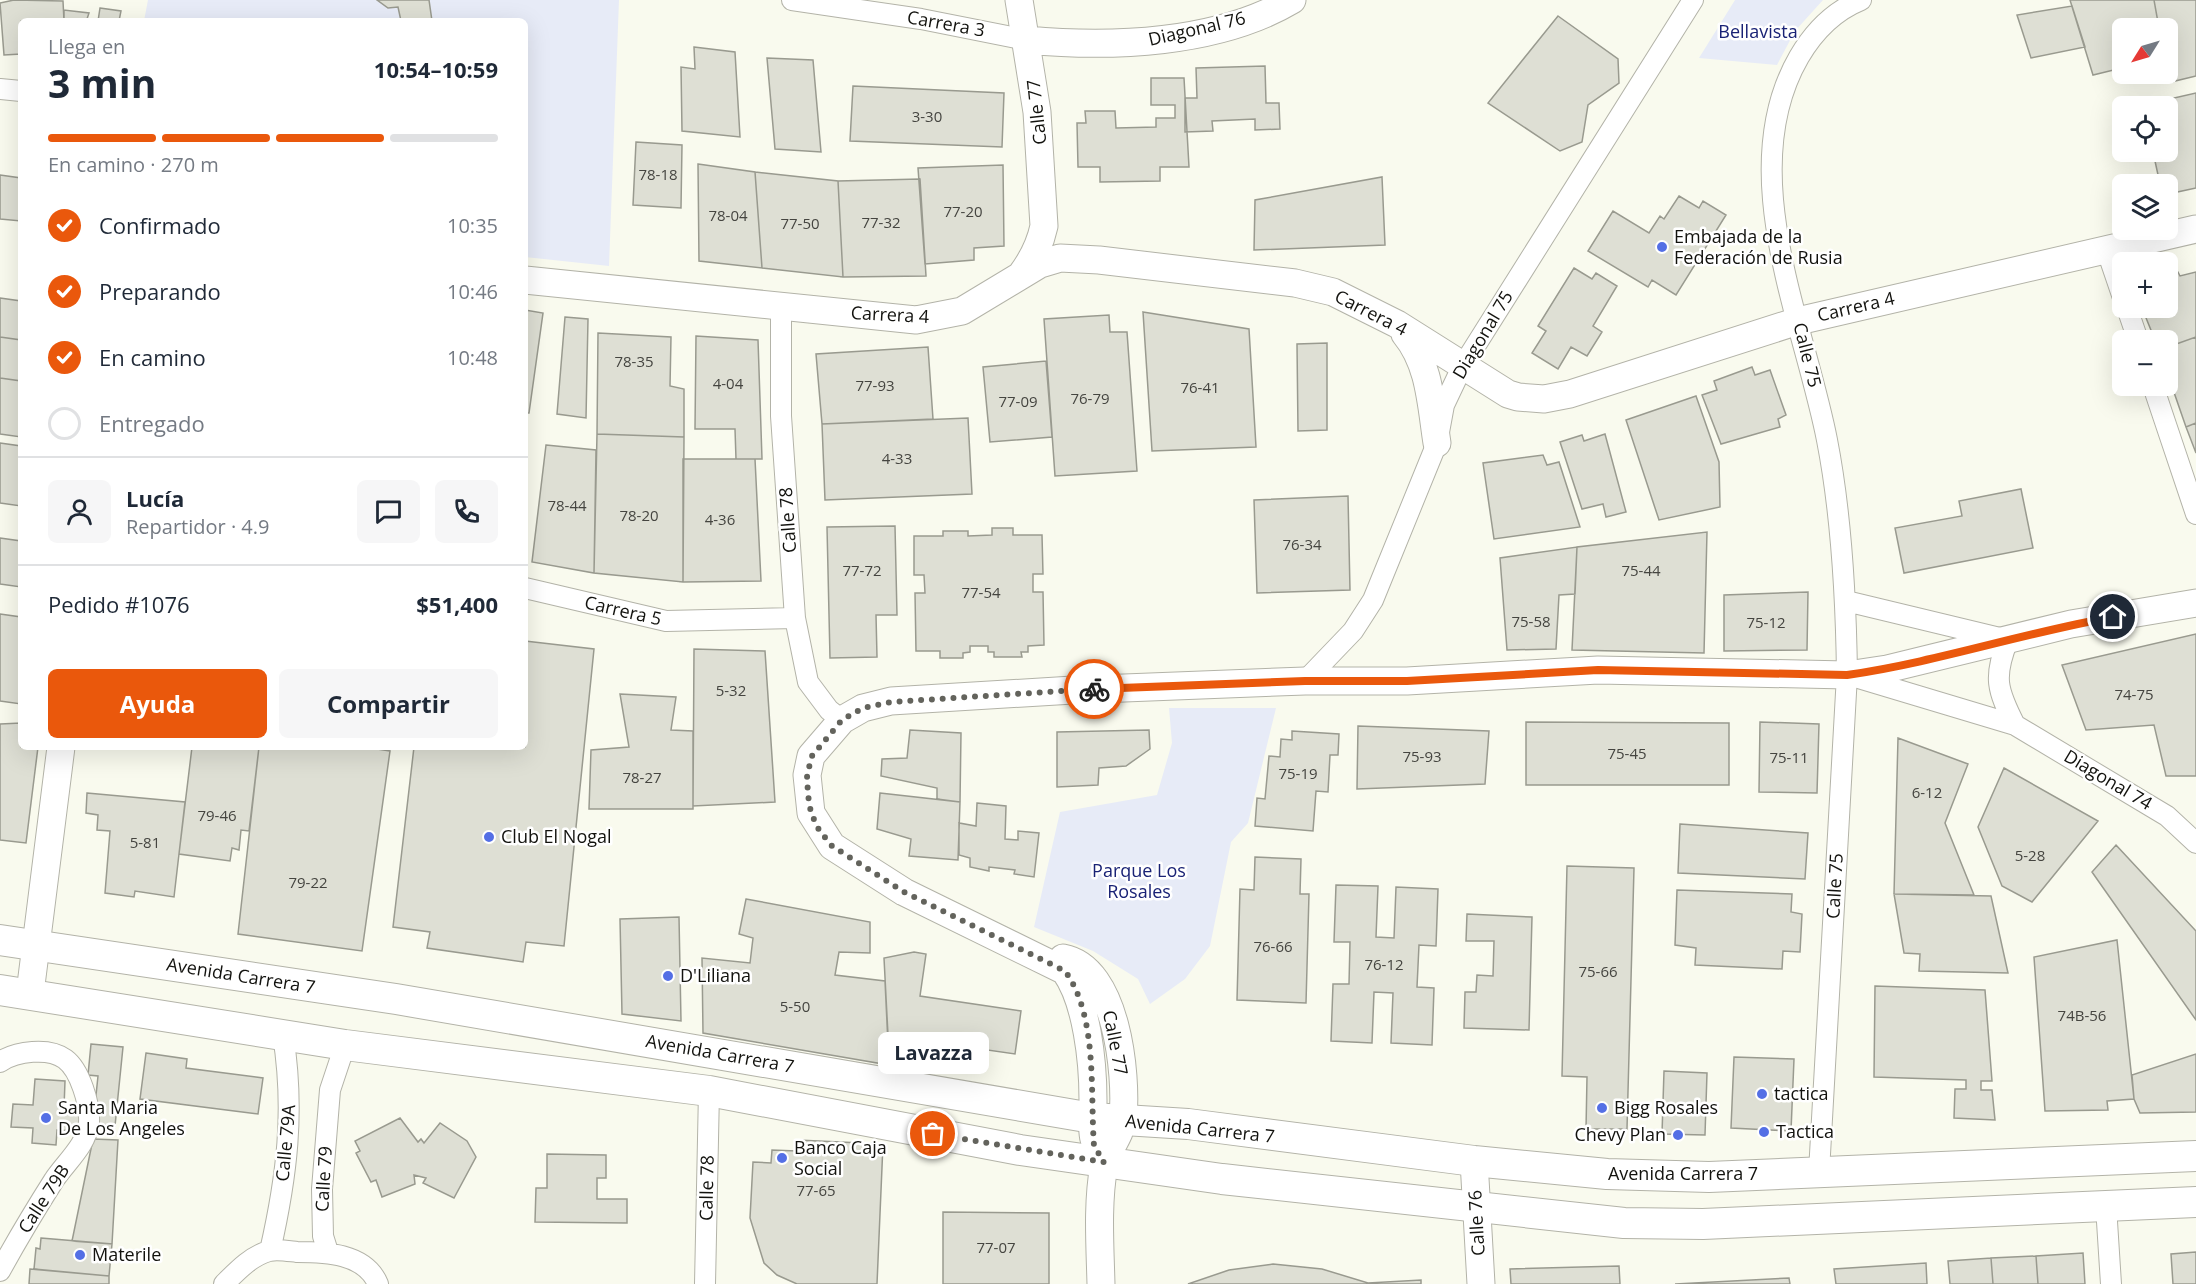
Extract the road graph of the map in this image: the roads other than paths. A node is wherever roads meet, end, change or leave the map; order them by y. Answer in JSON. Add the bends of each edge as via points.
{"nodes":[{"id":1,"x":792,"y":0,"type":"edge"},
{"id":2,"x":1019,"y":0,"type":"edge"},
{"id":3,"x":1292,"y":0,"type":"edge"},
{"id":4,"x":1693,"y":0,"type":"edge"},
{"id":5,"x":1860,"y":0,"type":"edge"},
{"id":6,"x":1027,"y":40,"type":"junction"},
{"id":7,"x":0,"y":89,"type":"edge"},
{"id":8,"x":18,"y":91,"type":"edge"},
{"id":9,"x":1044,"y":226,"type":"junction"},
{"id":10,"x":2196,"y":229,"type":"edge"},
{"id":11,"x":2106,"y":248,"type":"junction"},
{"id":12,"x":1075,"y":258,"type":"junction"},
{"id":13,"x":2112,"y":266,"type":"edge"},
{"id":14,"x":1020,"y":276,"type":"junction"},
{"id":15,"x":528,"y":280,"type":"edge"},
{"id":16,"x":781,"y":306,"type":"junction"},
{"id":17,"x":1798,"y":321,"type":"junction"},
{"id":18,"x":1398,"y":324,"type":"junction"},
{"id":19,"x":1462,"y":367,"type":"junction"},
{"id":20,"x":2156,"y":396,"type":"edge"},
{"id":21,"x":1437,"y":443,"type":"junction"},
{"id":22,"x":2196,"y":514,"type":"edge"},
{"id":23,"x":528,"y":589,"type":"edge"},
{"id":24,"x":1846,"y":601,"type":"junction"},
{"id":25,"x":2196,"y":603,"type":"edge"},
{"id":26,"x":795,"y":618,"type":"junction"},
{"id":27,"x":2008,"y":640,"type":"junction"},
{"id":28,"x":1847,"y":675,"type":"junction"},
{"id":29,"x":1305,"y":681,"type":"junction"},
{"id":30,"x":842,"y":720,"type":"junction"},
{"id":31,"x":2015,"y":725,"type":"junction"},
{"id":32,"x":61,"y":750,"type":"edge"},
{"id":33,"x":2196,"y":843,"type":"edge"},
{"id":34,"x":0,"y":940,"type":"edge"},
{"id":35,"x":36,"y":944,"type":"junction"},
{"id":36,"x":1032,"y":953,"type":"junction"},
{"id":37,"x":0,"y":990,"type":"edge"},
{"id":38,"x":30,"y":993,"type":"junction"},
{"id":39,"x":283,"y":1035,"type":"junction"},
{"id":40,"x":345,"y":1045,"type":"junction"},
{"id":41,"x":0,"y":1062,"type":"edge"},
{"id":42,"x":709,"y":1091,"type":"junction"},
{"id":43,"x":1092,"y":1118,"type":"junction"},
{"id":44,"x":1123,"y":1121,"type":"junction"},
{"id":45,"x":2196,"y":1156,"type":"edge"},
{"id":46,"x":1474,"y":1161,"type":"junction"},
{"id":47,"x":1104,"y":1162,"type":"junction"},
{"id":48,"x":1820,"y":1172,"type":"junction"},
{"id":49,"x":2196,"y":1202,"type":"edge"},
{"id":50,"x":1476,"y":1206,"type":"junction"},
{"id":51,"x":2106,"y":1206,"type":"junction"},
{"id":52,"x":270,"y":1251,"type":"junction"},
{"id":53,"x":328,"y":1252,"type":"junction"},
{"id":54,"x":0,"y":1271,"type":"edge"},
{"id":55,"x":225,"y":1284,"type":"edge"},
{"id":56,"x":378,"y":1284,"type":"edge"},
{"id":57,"x":705,"y":1284,"type":"edge"},
{"id":58,"x":1101,"y":1284,"type":"edge"},
{"id":59,"x":1481,"y":1284,"type":"edge"},
{"id":60,"x":2111,"y":1284,"type":"edge"}],
"edges":[{"from":1,"to":6,"type":"street","name":"Carrera 3"},
{"from":2,"to":6,"type":"street","name":"Calle 77"},
{"from":3,"to":6,"type":"street","name":"Diagonal 76","via":[[1232,24],[1182,37],[1131,44],[1078,45]]},
{"from":4,"to":19,"type":"street","name":"Diagonal 75"},
{"from":5,"to":17,"type":"street","name":"Calle 75","via":[[1830,18],[1806,45],[1785,81],[1772,137],[1773,204]]},
{"from":6,"to":9,"type":"street","name":"Calle 77","via":[[1041,150]]},
{"from":7,"to":8,"type":"street"},
{"from":9,"to":12,"type":"street","via":[[1056,244]]},
{"from":9,"to":14,"type":"street","name":"Calle 77","via":[[1032,262]]},
{"from":10,"to":11,"type":"street","name":"Carrera 4"},
{"from":11,"to":13,"type":"street"},
{"from":11,"to":17,"type":"street","name":"Carrera 4"},
{"from":12,"to":14,"type":"street","name":"Carrera 4","via":[[1040,264]]},
{"from":12,"to":18,"type":"street","name":"Carrera 4","via":[[1295,283],[1333,292]]},
{"from":14,"to":16,"type":"street","name":"Carrera 4","via":[[962,311],[933,318],[916,320]]},
{"from":15,"to":16,"type":"street","name":"Carrera 4"},
{"from":16,"to":26,"type":"street","name":"Calle 78","via":[[782,427]]},
{"from":17,"to":19,"type":"street","name":"Carrera 4","via":[[1544,399],[1508,394]]},
{"from":17,"to":24,"type":"street","name":"Calle 75","via":[[1827,441]]},
{"from":18,"to":19,"type":"street","name":"Carrera 4"},
{"from":18,"to":21,"type":"street","via":[[1427,374]]},
{"from":19,"to":21,"type":"street","name":"Diagonal 75","via":[[1444,405]]},
{"from":20,"to":22,"type":"street"},
{"from":21,"to":29,"type":"street","name":"Diagonal 75","via":[[1373,600],[1347,638]]},
{"from":23,"to":26,"type":"street","name":"Carrera 5","via":[[666,621]]},
{"from":24,"to":27,"type":"street"},
{"from":24,"to":28,"type":"street","name":"Calle 75"},
{"from":25,"to":27,"type":"street","via":[[2071,624]]},
{"from":26,"to":30,"type":"street","name":"Calle 78","via":[[808,682]]},
{"from":27,"to":28,"type":"street"},
{"from":27,"to":31,"type":"street","via":[[1998,665],[1998,683],[2000,696]]},
{"from":28,"to":29,"type":"street","via":[[1598,670],[1407,681]]},
{"from":28,"to":31,"type":"street","name":"Diagonal 74"},
{"from":28,"to":48,"type":"street","name":"Calle 75"},
{"from":29,"to":30,"type":"street","via":[[891,702],[863,708]]},
{"from":30,"to":36,"type":"street","via":[[812,756],[807,775],[811,813],[832,846],[904,892]]},
{"from":31,"to":33,"type":"street","name":"Diagonal 74","via":[[2167,816]]},
{"from":32,"to":35,"type":"street"},
{"from":34,"to":35,"type":"main road","name":"Avenida Carrera 7"},
{"from":35,"to":38,"type":"street"},
{"from":35,"to":43,"type":"main road","name":"Avenida Carrera 7","via":[[699,1049]]},
{"from":36,"to":43,"type":"street","name":"Calle 77","via":[[1065,971],[1075,985],[1086,1020]]},
{"from":36,"to":44,"type":"street","name":"Calle 77","via":[[1075,960],[1101,989],[1116,1032],[1123,1076]]},
{"from":37,"to":38,"type":"main road"},
{"from":38,"to":39,"type":"main road"},
{"from":39,"to":40,"type":"main road"},
{"from":39,"to":52,"type":"street","name":"Calle 79A","via":[[291,1104],[280,1206]]},
{"from":40,"to":42,"type":"main road"},
{"from":40,"to":53,"type":"street","name":"Calle 79","via":[[330,1090],[322,1190],[323,1236]]},
{"from":41,"to":54,"type":"street","name":"Calle 79B","via":[[29,1050],[66,1059],[88,1105],[89,1121],[86,1136],[34,1212]]},
{"from":42,"to":47,"type":"main road","via":[[1020,1150]]},
{"from":42,"to":57,"type":"street","name":"Calle 78"},
{"from":43,"to":44,"type":"main road","name":"Avenida Carrera 7"},
{"from":43,"to":47,"type":"street","name":"Calle 77","via":[[1094,1146]]},
{"from":44,"to":46,"type":"main road","name":"Avenida Carrera 7","via":[[1188,1124]]},
{"from":44,"to":47,"type":"street","name":"Calle 77","via":[[1114,1148]]},
{"from":45,"to":48,"type":"main road","name":"Avenida Carrera 7"},
{"from":46,"to":48,"type":"main road","name":"Avenida Carrera 7","via":[[1686,1177]]},
{"from":46,"to":50,"type":"street","name":"Calle 76"},
{"from":47,"to":50,"type":"main road"},
{"from":47,"to":58,"type":"street","name":"Calle 77"},
{"from":49,"to":51,"type":"main road"},
{"from":50,"to":51,"type":"main road","via":[[1624,1223],[1704,1224]]},
{"from":50,"to":59,"type":"street","name":"Calle 76"},
{"from":51,"to":60,"type":"street"},
{"from":52,"to":53,"type":"street"},
{"from":52,"to":55,"type":"street","via":[[246,1264]]},
{"from":53,"to":56,"type":"street","via":[[365,1268]]}]}
